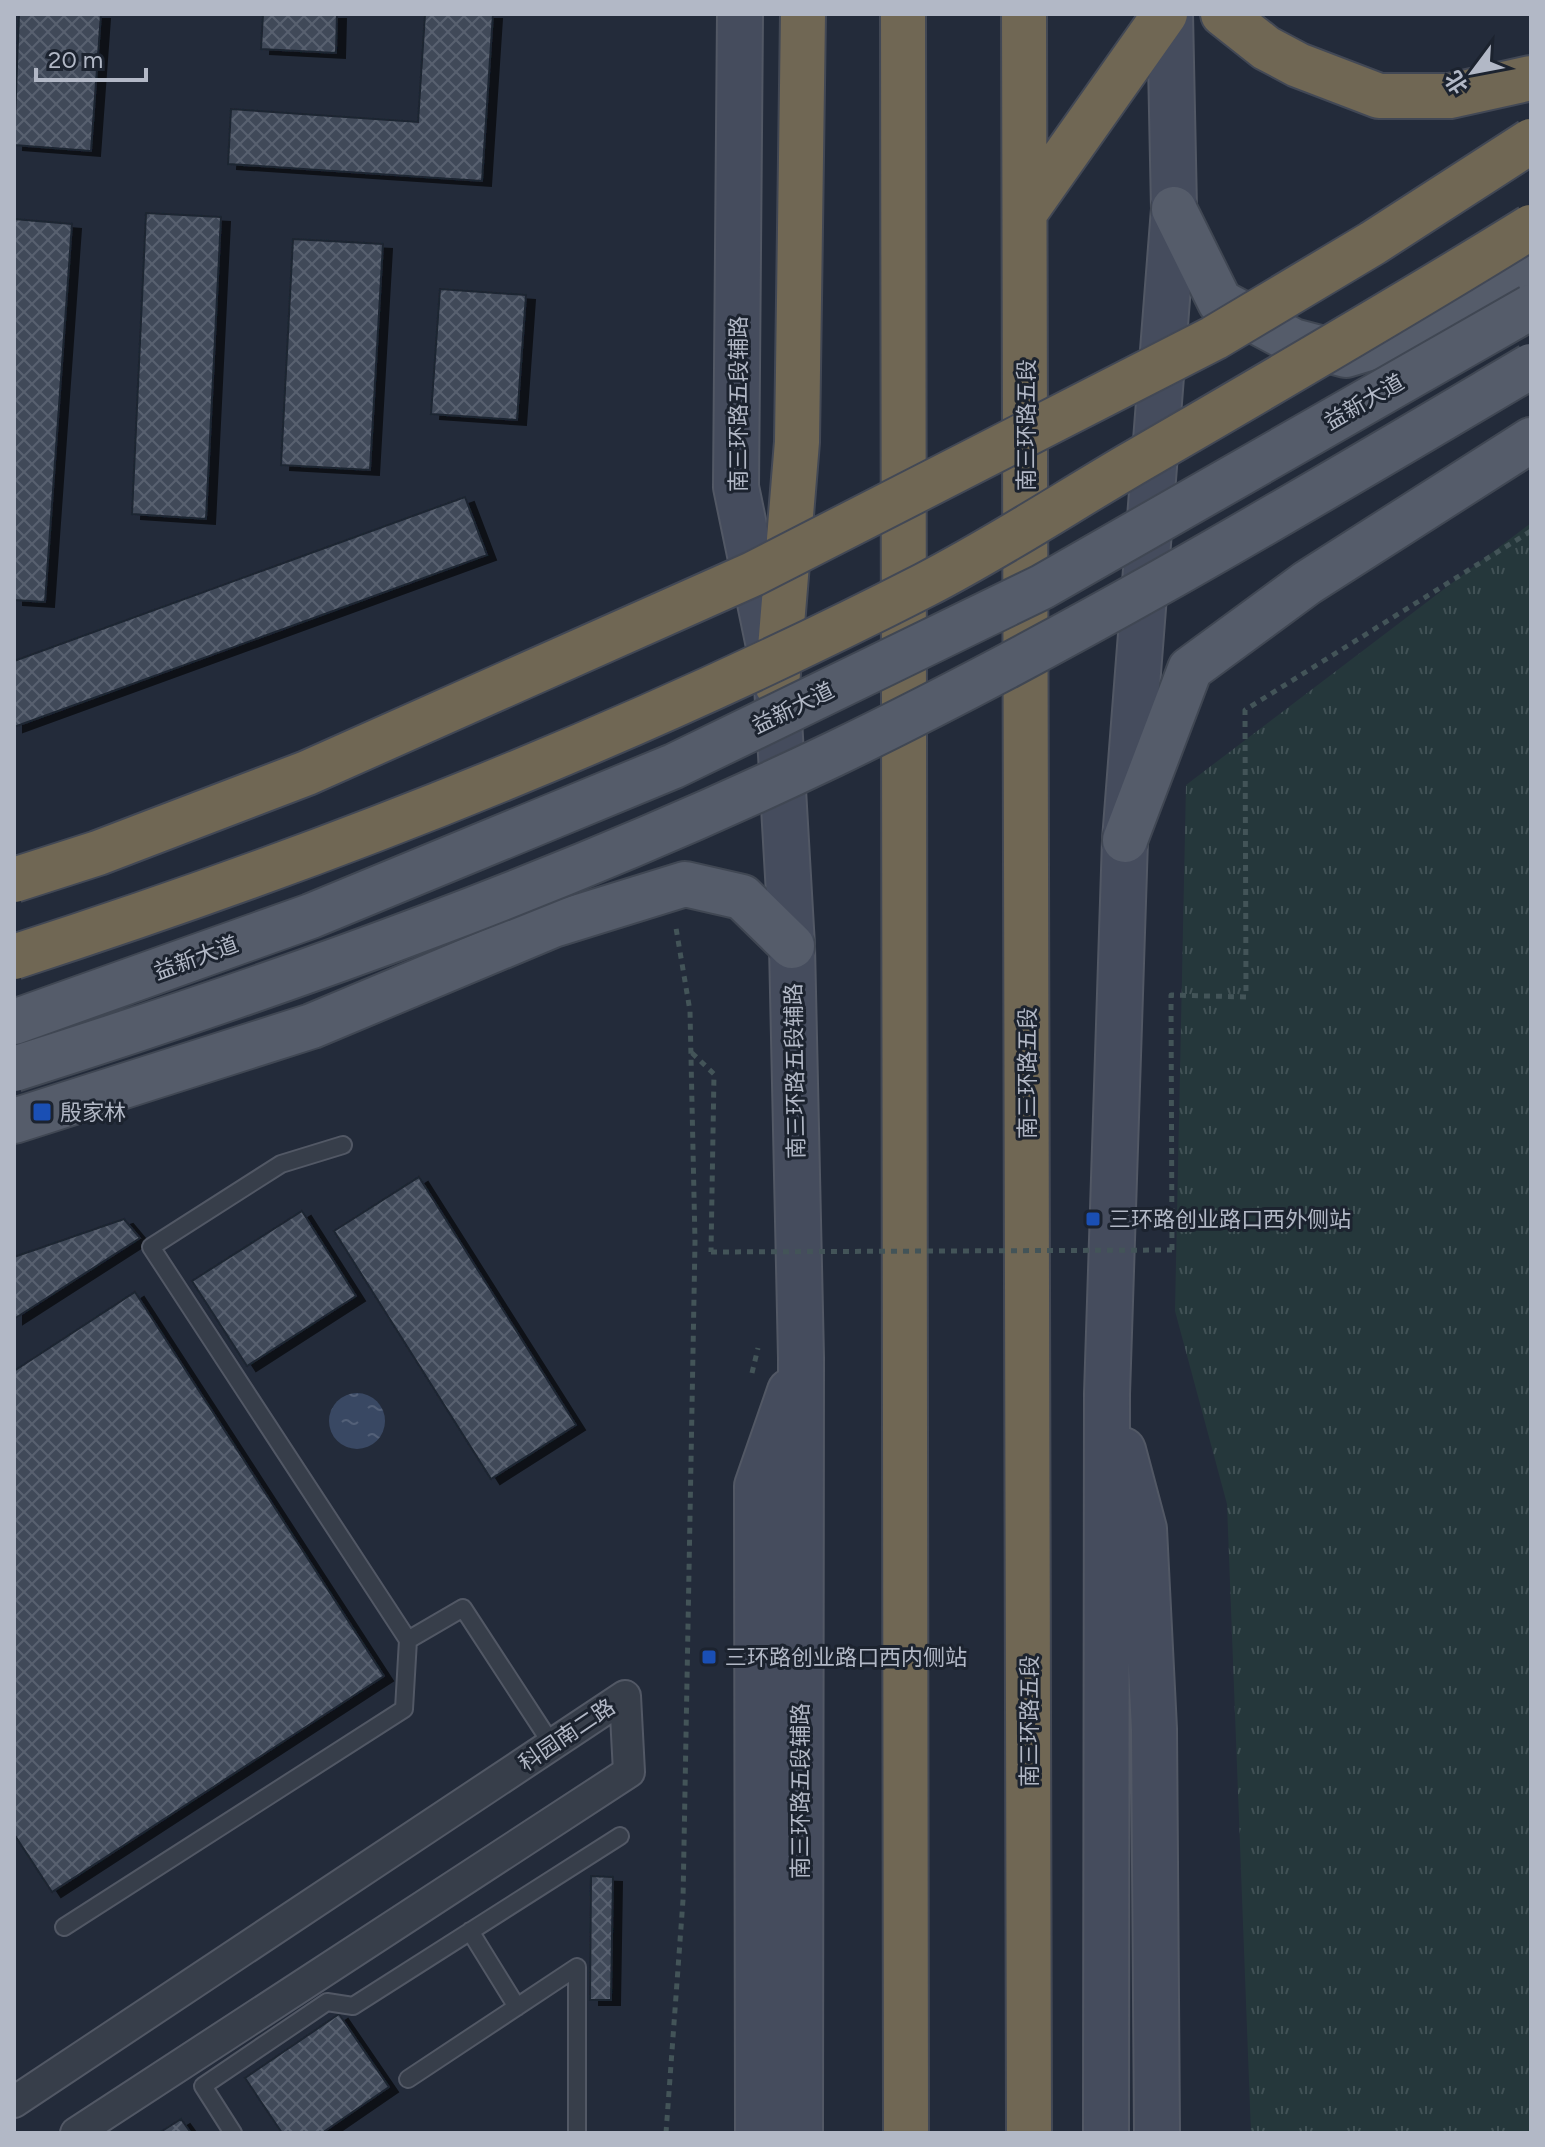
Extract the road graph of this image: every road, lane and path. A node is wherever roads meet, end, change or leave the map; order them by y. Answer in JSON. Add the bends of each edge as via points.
{"nodes":[{"id":1,"x":740,"y":14,"type":"edge"},
{"id":2,"x":803,"y":14,"type":"edge"},
{"id":3,"x":903,"y":14,"type":"edge"},
{"id":4,"x":1024,"y":14,"type":"edge"},
{"id":5,"x":1167,"y":14,"type":"edge"},
{"id":6,"x":1223,"y":14,"type":"edge"},
{"id":7,"x":1531,"y":78,"type":"edge"},
{"id":8,"x":1531,"y":141,"type":"edge"},
{"id":9,"x":1174,"y":209,"type":"junction"},
{"id":10,"x":1026,"y":211,"type":"junction"},
{"id":11,"x":1531,"y":227,"type":"edge"},
{"id":12,"x":1531,"y":265,"type":"edge"},
{"id":13,"x":1531,"y":307,"type":"edge"},
{"id":14,"x":1531,"y":366,"type":"edge"},
{"id":15,"x":1531,"y":440,"type":"edge"},
{"id":16,"x":1531,"y":531,"type":"edge"},
{"id":17,"x":777,"y":685,"type":"junction"},
{"id":18,"x":1125,"y":840,"type":"junction"},
{"id":19,"x":14,"y":880,"type":"edge"},
{"id":20,"x":669,"y":890,"type":"junction"},
{"id":21,"x":792,"y":946,"type":"junction"},
{"id":22,"x":14,"y":957,"type":"edge"},
{"id":23,"x":14,"y":1022,"type":"edge"},
{"id":24,"x":691,"y":1052,"type":"junction"},
{"id":25,"x":14,"y":1069,"type":"edge"},
{"id":26,"x":14,"y":1121,"type":"edge"},
{"id":27,"x":343,"y":1145,"type":"dead end"},
{"id":28,"x":801,"y":1358,"type":"junction"},
{"id":29,"x":1107,"y":1394,"type":"junction"},
{"id":30,"x":408,"y":1640,"type":"junction"},
{"id":31,"x":553,"y":1746,"type":"junction"},
{"id":32,"x":620,"y":1836,"type":"dead end"},
{"id":33,"x":64,"y":1927,"type":"dead end"},
{"id":34,"x":470,"y":1931,"type":"junction"},
{"id":35,"x":517,"y":2007,"type":"junction"},
{"id":36,"x":408,"y":2079,"type":"dead end"},
{"id":37,"x":14,"y":2102,"type":"edge"},
{"id":38,"x":76,"y":2133,"type":"edge"},
{"id":39,"x":233,"y":2133,"type":"edge"},
{"id":40,"x":577,"y":2133,"type":"edge"},
{"id":41,"x":666,"y":2133,"type":"edge"},
{"id":42,"x":758,"y":2133,"type":"edge"},
{"id":43,"x":800,"y":2133,"type":"edge"},
{"id":44,"x":906,"y":2133,"type":"edge"},
{"id":45,"x":1029,"y":2133,"type":"edge"},
{"id":46,"x":1106,"y":2133,"type":"edge"},
{"id":47,"x":1157,"y":2133,"type":"edge"}],
"edges":[{"from":1,"to":17,"type":"main road","name":"南三环路五段辅路","via":[[736,487]]},
{"from":2,"to":17,"type":"highway","via":[[797,442]]},
{"from":3,"to":44,"type":"highway"},
{"from":4,"to":10,"type":"highway","name":"南三环路五段"},
{"from":5,"to":9,"type":"main road"},
{"from":5,"to":10,"type":"highway"},
{"from":6,"to":7,"type":"highway","via":[[1298,65],[1379,96],[1450,96]]},
{"from":8,"to":19,"type":"highway","bridge":true,"via":[[1214,338],[753,574],[307,773]]},
{"from":9,"to":12,"type":"main road","via":[[1220,302],[1293,341],[1346,355],[1415,334]]},
{"from":9,"to":18,"type":"main road"},
{"from":10,"to":45,"type":"highway","name":"南三环路五段"},
{"from":11,"to":22,"type":"highway","bridge":true,"via":[[928,583],[667,710],[191,900]]},
{"from":13,"to":23,"type":"main road","name":"益新大道","bridge":true,"via":[[1042,587],[674,766],[311,916]]},
{"from":14,"to":25,"type":"main road","bridge":true,"via":[[1142,595],[830,755],[585,863],[320,967]]},
{"from":15,"to":18,"type":"main road","via":[[1307,583],[1190,669]]},
{"from":16,"to":24,"type":"path","bridge":true,"via":[[1245,710],[1246,997],[1171,995],[1172,1250],[711,1252],[714,1074]]},
{"from":17,"to":21,"type":"main road","name":"南三环路五段辅路"},
{"from":18,"to":29,"type":"main road"},
{"from":20,"to":21,"type":"main road","via":[[685,884],[742,897]]},
{"from":20,"to":24,"type":"path","via":[[690,1011]]},
{"from":20,"to":26,"type":"main road","via":[[553,925],[312,1026]]},
{"from":21,"to":28,"type":"main road","name":"南三环路五段辅路"},
{"from":24,"to":41,"type":"path","via":[[695,1242],[683,1900]]},
{"from":27,"to":30,"type":"lane","via":[[281,1164],[151,1247]]},
{"from":28,"to":42,"type":"main road","via":[[757,1486]]},
{"from":28,"to":43,"type":"main road","name":"南三环路五段辅路"},
{"from":29,"to":46,"type":"main road"},
{"from":29,"to":47,"type":"main road","via":[[1144,1529],[1154,1729]]},
{"from":30,"to":31,"type":"lane","via":[[463,1608]]},
{"from":30,"to":33,"type":"lane","via":[[404,1709]]},
{"from":31,"to":37,"type":"street","name":"科园南二路"},
{"from":31,"to":38,"type":"street","name":"科园南二路","via":[[625,1696],[629,1772]]},
{"from":32,"to":34,"type":"lane"},
{"from":34,"to":35,"type":"lane"},
{"from":34,"to":39,"type":"lane","via":[[353,2006],[327,2002],[203,2086]]},
{"from":35,"to":36,"type":"lane"},
{"from":35,"to":40,"type":"lane","via":[[577,1967]]}]}
